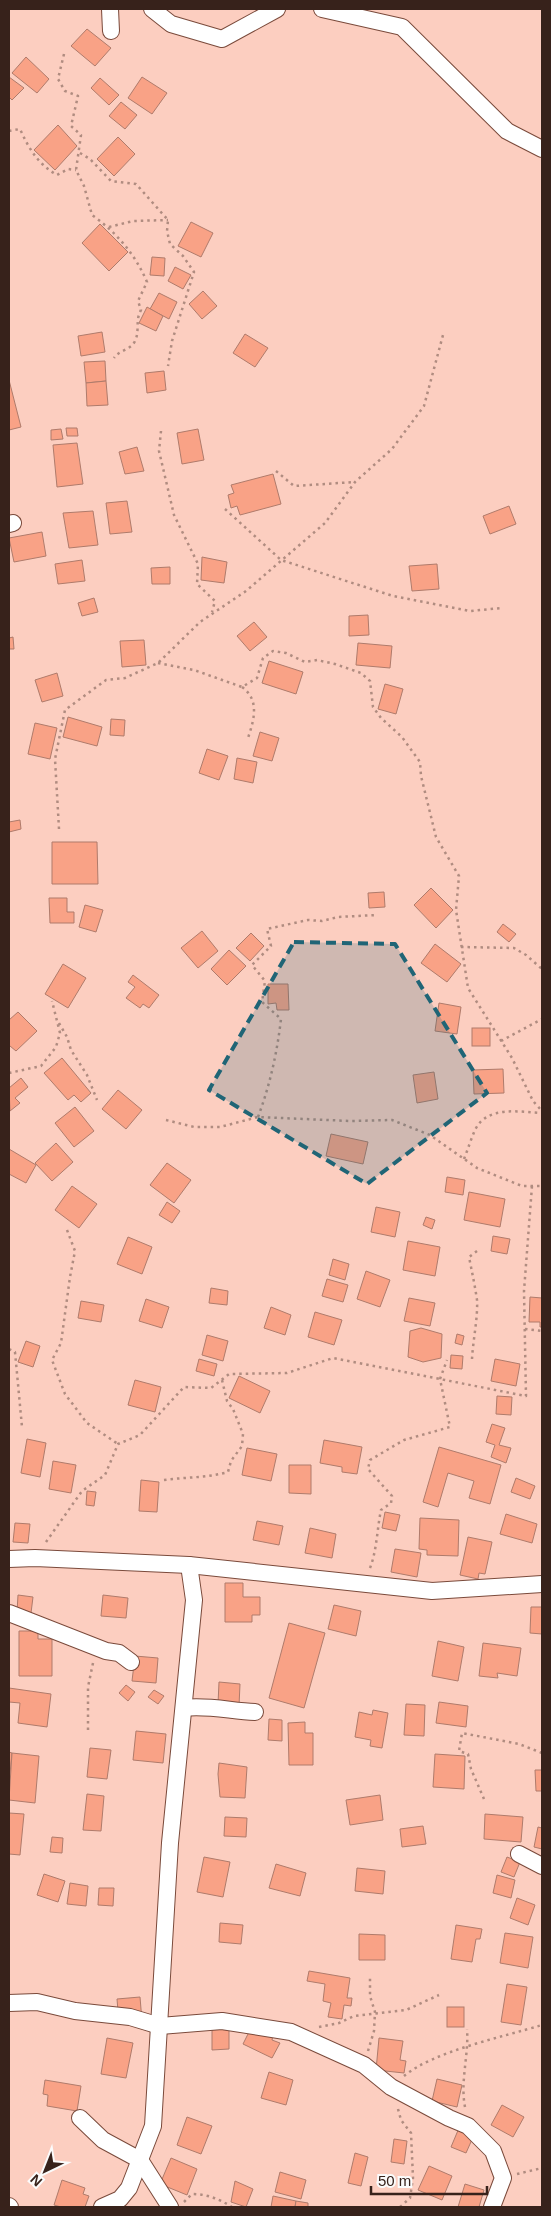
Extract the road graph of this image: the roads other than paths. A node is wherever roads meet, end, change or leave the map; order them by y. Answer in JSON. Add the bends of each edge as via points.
{"nodes":[{"id":1,"x":110,"y":9,"type":"edge"},
{"id":2,"x":152,"y":9,"type":"edge"},
{"id":3,"x":277,"y":9,"type":"edge"},
{"id":4,"x":322,"y":9,"type":"edge"},
{"id":5,"x":111,"y":31,"type":"dead end"},
{"id":6,"x":542,"y":149,"type":"edge"},
{"id":7,"x":9,"y":1560,"type":"edge"},
{"id":8,"x":189,"y":1565,"type":"junction"},
{"id":9,"x":542,"y":1584,"type":"edge"},
{"id":10,"x":9,"y":1613,"type":"edge"},
{"id":11,"x":131,"y":1662,"type":"dead end"},
{"id":12,"x":184,"y":1708,"type":"junction"},
{"id":13,"x":255,"y":1712,"type":"dead end"},
{"id":14,"x":519,"y":1854,"type":"dead end"},
{"id":15,"x":542,"y":1866,"type":"edge"},
{"id":16,"x":9,"y":2003,"type":"edge"},
{"id":17,"x":160,"y":2026,"type":"junction"},
{"id":18,"x":80,"y":2118,"type":"dead end"},
{"id":19,"x":140,"y":2160,"type":"junction"},
{"id":20,"x":102,"y":2207,"type":"edge"},
{"id":21,"x":170,"y":2207,"type":"edge"},
{"id":22,"x":492,"y":2207,"type":"edge"}],
"edges":[{"from":1,"to":5,"type":"street"},
{"from":2,"to":3,"type":"street","via":[[171,24],[222,39]]},
{"from":4,"to":6,"type":"street","via":[[402,27],[507,131]]},
{"from":7,"to":8,"type":"street","via":[[35,1558]]},
{"from":8,"to":9,"type":"street","via":[[432,1591]]},
{"from":8,"to":12,"type":"street","via":[[194,1600]]},
{"from":10,"to":11,"type":"street","via":[[100,1648],[119,1652]]},
{"from":12,"to":13,"type":"street","via":[[198,1706]]},
{"from":12,"to":17,"type":"street","via":[[170,1843]]},
{"from":14,"to":15,"type":"street"},
{"from":16,"to":17,"type":"street","via":[[37,2002],[76,2011],[130,2017]]},
{"from":17,"to":19,"type":"street","via":[[153,2126]]},
{"from":17,"to":22,"type":"street","via":[[222,2021],[291,2032],[364,2065],[391,2087],[468,2126],[493,2151],[503,2178]]},
{"from":18,"to":19,"type":"street","via":[[103,2140]]},
{"from":19,"to":20,"type":"street","via":[[129,2188],[120,2199]]},
{"from":19,"to":21,"type":"street"}]}
